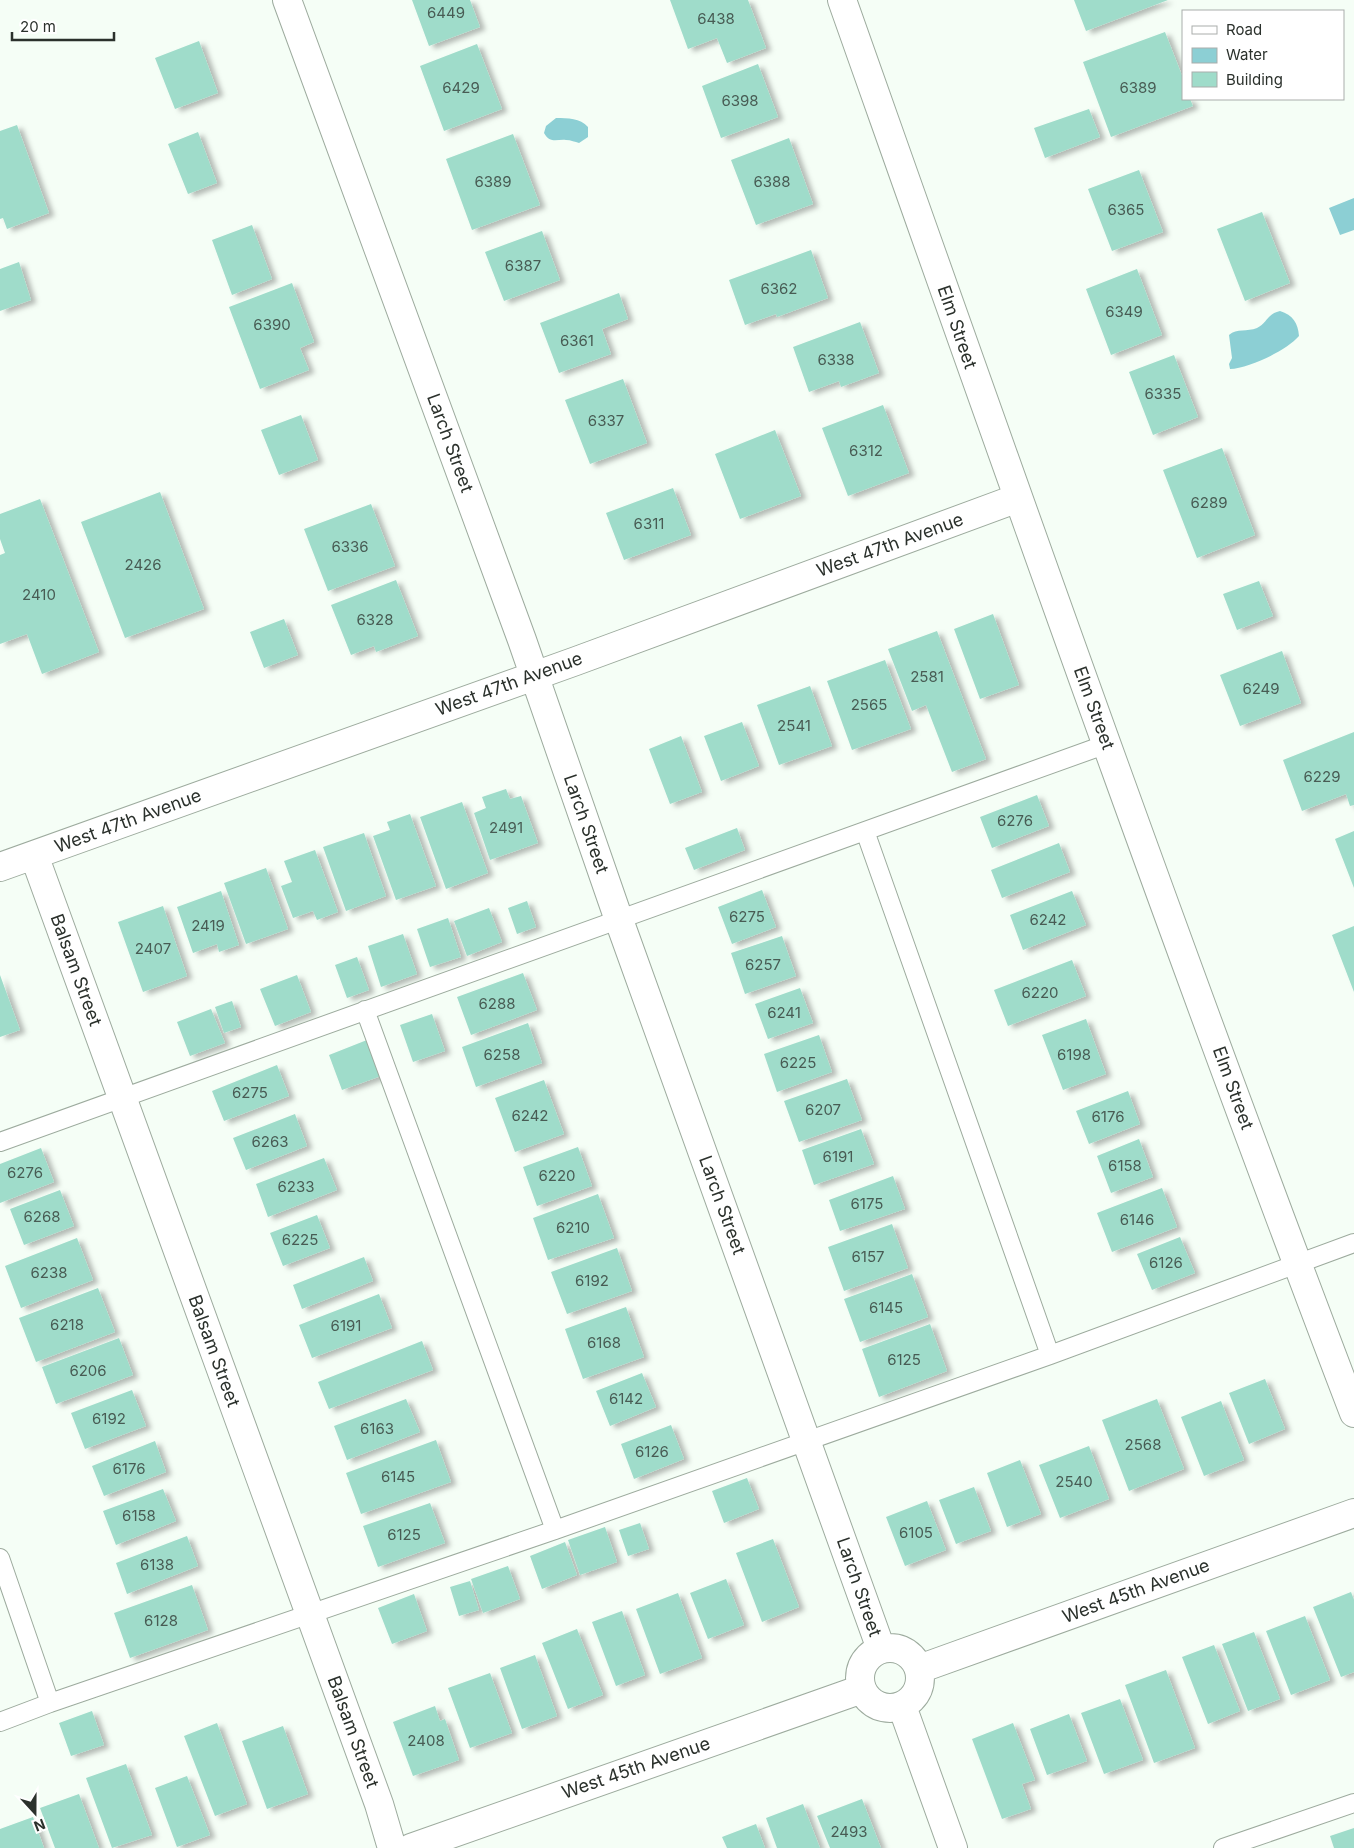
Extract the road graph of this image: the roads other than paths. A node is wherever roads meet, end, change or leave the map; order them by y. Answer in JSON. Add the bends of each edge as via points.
{"nodes":[{"id":1,"x":287,"y":0,"type":"edge"},
{"id":2,"x":842,"y":0,"type":"edge"},
{"id":3,"x":1018,"y":498,"type":"junction"},
{"id":4,"x":534,"y":675,"type":"junction"},
{"id":5,"x":1107,"y":744,"type":"junction"},
{"id":6,"x":865,"y":831,"type":"junction"},
{"id":7,"x":34,"y":855,"type":"junction"},
{"id":8,"x":0,"y":867,"type":"edge"},
{"id":9,"x":619,"y":920,"type":"junction"},
{"id":10,"x":365,"y":1010,"type":"junction"},
{"id":11,"x":122,"y":1097,"type":"junction"},
{"id":12,"x":0,"y":1142,"type":"edge"},
{"id":13,"x":1354,"y":1243,"type":"edge"},
{"id":14,"x":1297,"y":1264,"type":"junction"},
{"id":15,"x":1050,"y":1355,"type":"junction"},
{"id":16,"x":1354,"y":1413,"type":"edge"},
{"id":17,"x":807,"y":1441,"type":"junction"},
{"id":18,"x":1354,"y":1513,"type":"edge"},
{"id":19,"x":555,"y":1530,"type":"junction"},
{"id":20,"x":0,"y":1558,"type":"edge"},
{"id":21,"x":310,"y":1614,"type":"junction"},
{"id":22,"x":881,"y":1649,"type":"junction"},
{"id":23,"x":919,"y":1668,"type":"junction"},
{"id":24,"x":862,"y":1689,"type":"junction"},
{"id":25,"x":50,"y":1703,"type":"junction"},
{"id":26,"x":902,"y":1706,"type":"junction"},
{"id":27,"x":0,"y":1722,"type":"edge"},
{"id":28,"x":1354,"y":1803,"type":"edge"},
{"id":29,"x":392,"y":1848,"type":"edge"},
{"id":30,"x":411,"y":1848,"type":"edge"},
{"id":31,"x":953,"y":1848,"type":"edge"},
{"id":32,"x":1223,"y":1848,"type":"edge"}],
"edges":[{"from":1,"to":4,"type":"street","name":"Larch Street"},
{"from":2,"to":3,"type":"street","name":"Elm Street"},
{"from":3,"to":4,"type":"street","name":"West 47th Avenue"},
{"from":3,"to":5,"type":"street","name":"Elm Street"},
{"from":4,"to":7,"type":"street","name":"West 47th Avenue"},
{"from":4,"to":9,"type":"street","name":"Larch Street"},
{"from":5,"to":6,"type":"lane"},
{"from":5,"to":14,"type":"street","name":"Elm Street"},
{"from":6,"to":9,"type":"lane"},
{"from":6,"to":15,"type":"lane"},
{"from":7,"to":8,"type":"street","name":"West 47th Avenue"},
{"from":7,"to":11,"type":"street","name":"Balsam Street"},
{"from":9,"to":10,"type":"lane"},
{"from":9,"to":17,"type":"street","name":"Larch Street"},
{"from":10,"to":11,"type":"lane"},
{"from":10,"to":19,"type":"lane"},
{"from":11,"to":12,"type":"lane"},
{"from":11,"to":21,"type":"street","name":"Balsam Street"},
{"from":13,"to":14,"type":"lane"},
{"from":14,"to":15,"type":"lane"},
{"from":14,"to":16,"type":"street","name":"Elm Street"},
{"from":15,"to":17,"type":"lane"},
{"from":17,"to":19,"type":"lane"},
{"from":17,"to":22,"type":"street","name":"Larch Street"},
{"from":18,"to":23,"type":"street","name":"West 45th Avenue"},
{"from":19,"to":21,"type":"lane"},
{"from":20,"to":25,"type":"lane"},
{"from":21,"to":25,"type":"lane"},
{"from":21,"to":29,"type":"street","name":"Balsam Street"},
{"from":22,"to":23,"type":"street","via":[[893,1648],[904,1652]]},
{"from":22,"to":24,"type":"street","via":[[871,1655],[863,1666],[860,1677]]},
{"from":23,"to":26,"type":"street","via":[[918,1691]]},
{"from":24,"to":26,"type":"street","via":[[878,1706]]},
{"from":24,"to":30,"type":"street","name":"West 45th Avenue"},
{"from":25,"to":27,"type":"lane"},
{"from":26,"to":31,"type":"street"},
{"from":28,"to":32,"type":"lane"}]}
